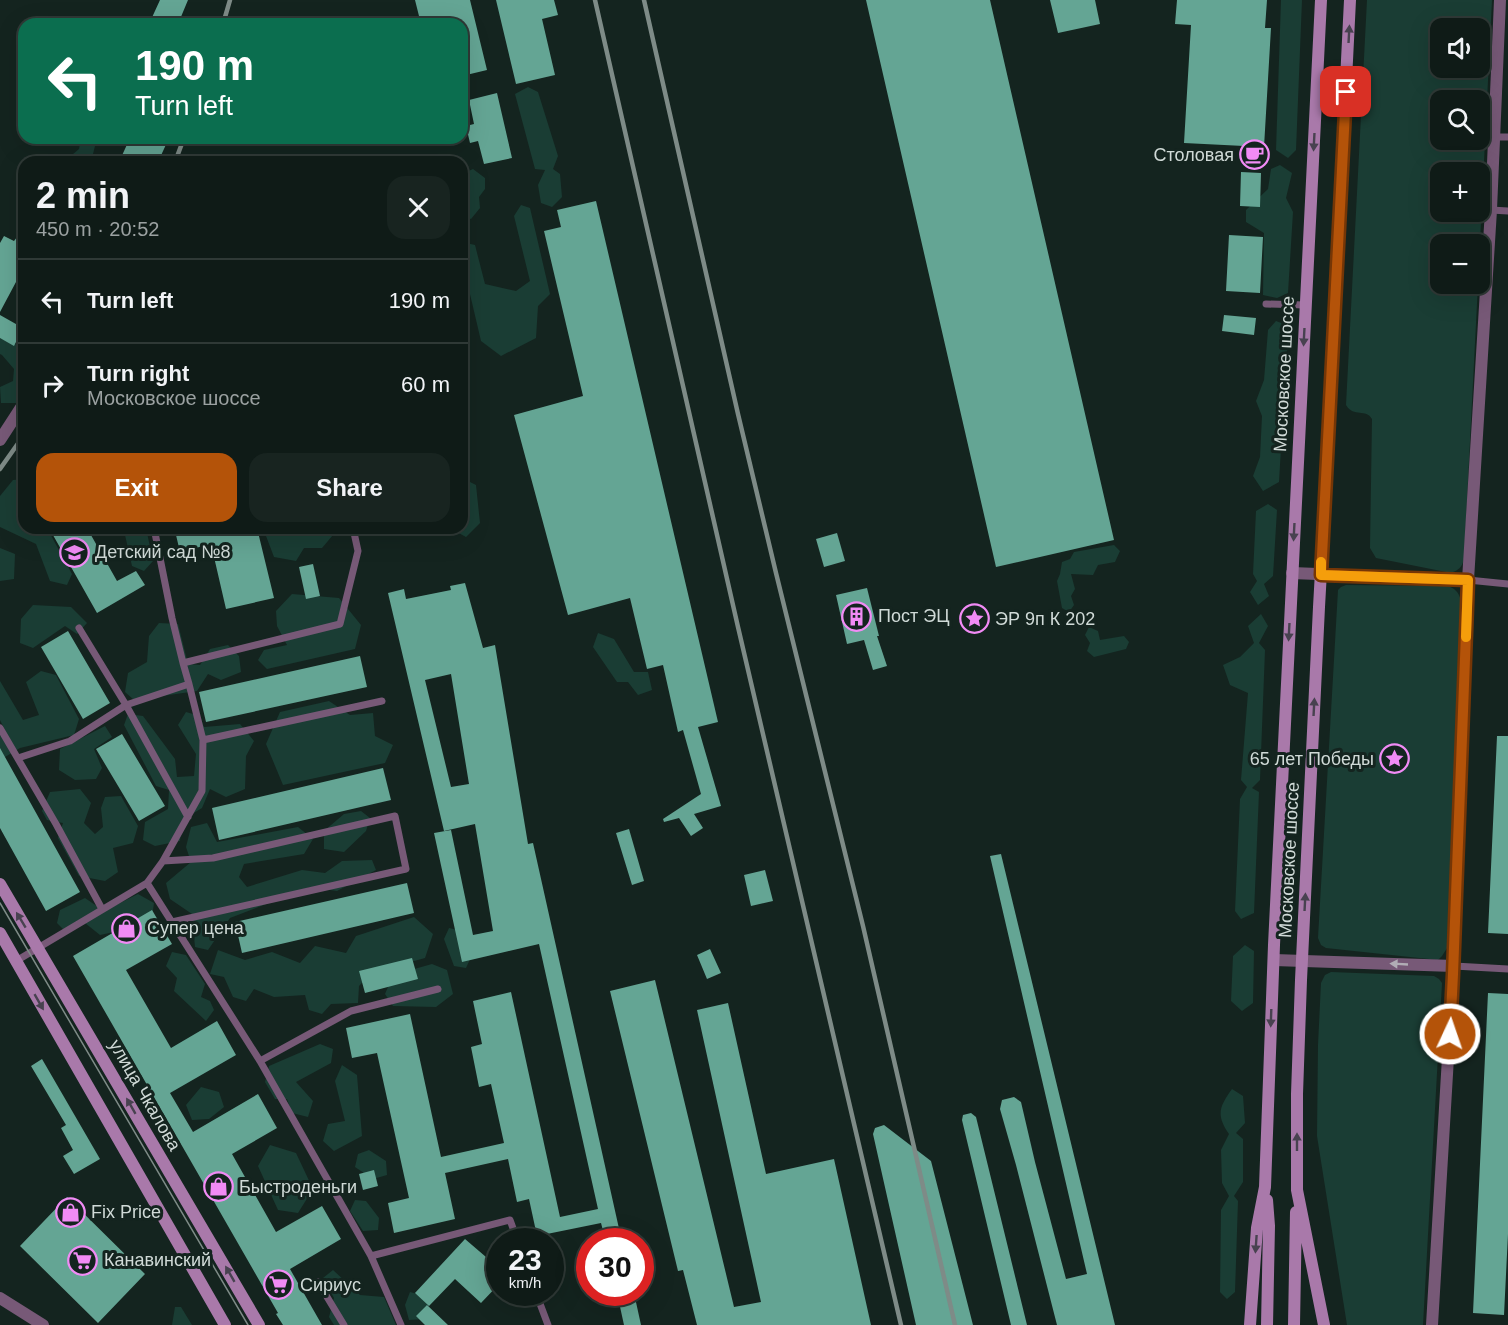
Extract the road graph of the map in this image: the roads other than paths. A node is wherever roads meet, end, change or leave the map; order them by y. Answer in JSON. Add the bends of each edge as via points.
{"nodes":[{"id":1,"x":1321,"y":0,"type":"edge"},
{"id":2,"x":1350,"y":0,"type":"edge"},
{"id":3,"x":1500,"y":0,"type":"edge"},
{"id":4,"x":1504,"y":20,"type":"edge"},
{"id":5,"x":1495,"y":137,"type":"junction"},
{"id":6,"x":1508,"y":137,"type":"edge"},
{"id":7,"x":1491,"y":210,"type":"junction"},
{"id":8,"x":1508,"y":211,"type":"edge"},
{"id":9,"x":1266,"y":304,"type":"dead end"},
{"id":10,"x":1305,"y":305,"type":"junction"},
{"id":11,"x":18,"y":412,"type":"edge"},
{"id":12,"x":0,"y":440,"type":"edge"},
{"id":13,"x":155,"y":534,"type":"edge"},
{"id":14,"x":354,"y":534,"type":"edge"},
{"id":15,"x":1292,"y":573,"type":"junction"},
{"id":16,"x":1321,"y":575,"type":"junction"},
{"id":17,"x":1468,"y":580,"type":"junction"},
{"id":18,"x":1508,"y":584,"type":"edge"},
{"id":19,"x":79,"y":628,"type":"dead end"},
{"id":20,"x":183,"y":663,"type":"junction"},
{"id":21,"x":189,"y":684,"type":"junction"},
{"id":22,"x":382,"y":701,"type":"dead end"},
{"id":23,"x":126,"y":705,"type":"junction"},
{"id":24,"x":0,"y":729,"type":"edge"},
{"id":25,"x":203,"y":740,"type":"junction"},
{"id":26,"x":18,"y":758,"type":"junction"},
{"id":27,"x":188,"y":817,"type":"junction"},
{"id":28,"x":163,"y":861,"type":"junction"},
{"id":29,"x":147,"y":883,"type":"junction"},
{"id":30,"x":0,"y":884,"type":"edge"},
{"id":31,"x":102,"y":909,"type":"junction"},
{"id":32,"x":172,"y":922,"type":"junction"},
{"id":33,"x":0,"y":933,"type":"edge"},
{"id":34,"x":38,"y":948,"type":"junction"},
{"id":35,"x":1274,"y":960,"type":"junction"},
{"id":36,"x":1302,"y":960,"type":"junction"},
{"id":37,"x":16,"y":961,"type":"junction"},
{"id":38,"x":1454,"y":966,"type":"junction"},
{"id":39,"x":1508,"y":969,"type":"edge"},
{"id":40,"x":438,"y":989,"type":"dead end"},
{"id":41,"x":260,"y":1061,"type":"junction"},
{"id":42,"x":1265,"y":1187,"type":"junction"},
{"id":43,"x":1297,"y":1190,"type":"junction"},
{"id":44,"x":513,"y":1228,"type":"edge"},
{"id":45,"x":371,"y":1256,"type":"junction"},
{"id":46,"x":318,"y":1282,"type":"dead end"},
{"id":47,"x":0,"y":1298,"type":"edge"},
{"id":48,"x":541,"y":1306,"type":"edge"},
{"id":49,"x":43,"y":1325,"type":"edge"},
{"id":50,"x":225,"y":1325,"type":"edge"},
{"id":51,"x":259,"y":1325,"type":"edge"},
{"id":52,"x":344,"y":1325,"type":"edge"},
{"id":53,"x":401,"y":1325,"type":"edge"},
{"id":54,"x":548,"y":1325,"type":"edge"},
{"id":55,"x":1250,"y":1325,"type":"edge"},
{"id":56,"x":1267,"y":1325,"type":"edge"},
{"id":57,"x":1294,"y":1325,"type":"edge"},
{"id":58,"x":1324,"y":1325,"type":"edge"},
{"id":59,"x":1432,"y":1325,"type":"edge"}],
"edges":[{"from":1,"to":10,"type":"main road","name":"Московское шоссе","one_way":true},
{"from":16,"to":2,"type":"main road","name":"Московское шоссе","one_way":true},
{"from":3,"to":4,"type":"street"},
{"from":4,"to":5,"type":"street"},
{"from":5,"to":6,"type":"lane"},
{"from":5,"to":7,"type":"street"},
{"from":7,"to":8,"type":"lane"},
{"from":7,"to":17,"type":"street"},
{"from":9,"to":10,"type":"lane"},
{"from":10,"to":15,"type":"main road","name":"Московское шоссе","one_way":true},
{"from":11,"to":12,"type":"street"},
{"from":13,"to":20,"type":"lane"},
{"from":14,"to":20,"type":"lane","via":[[358,551],[340,624]]},
{"from":15,"to":16,"type":"street"},
{"from":15,"to":35,"type":"main road","name":"Московское шоссе","one_way":true},
{"from":16,"to":17,"type":"street"},
{"from":36,"to":16,"type":"main road","name":"Московское шоссе","one_way":true},
{"from":17,"to":18,"type":"lane"},
{"from":17,"to":38,"type":"street"},
{"from":19,"to":23,"type":"lane"},
{"from":20,"to":21,"type":"lane"},
{"from":21,"to":23,"type":"lane"},
{"from":21,"to":25,"type":"lane"},
{"from":22,"to":25,"type":"lane"},
{"from":23,"to":26,"type":"lane","via":[[70,741]]},
{"from":23,"to":27,"type":"lane"},
{"from":24,"to":26,"type":"lane"},
{"from":25,"to":27,"type":"lane","via":[[202,791]]},
{"from":26,"to":31,"type":"lane"},
{"from":27,"to":28,"type":"lane"},
{"from":28,"to":29,"type":"lane"},
{"from":28,"to":32,"type":"lane","via":[[213,858],[395,816],[406,869]]},
{"from":29,"to":31,"type":"lane"},
{"from":29,"to":32,"type":"lane"},
{"from":34,"to":30,"type":"main road","name":"улица Чкалова","one_way":true},
{"from":31,"to":34,"type":"lane"},
{"from":32,"to":41,"type":"lane"},
{"from":33,"to":37,"type":"main road"},
{"from":34,"to":37,"type":"lane"},
{"from":51,"to":34,"type":"main road","name":"улица Чкалова","one_way":true},
{"from":35,"to":36,"type":"street"},
{"from":35,"to":42,"type":"main road","name":"Московское шоссе","one_way":true},
{"from":38,"to":36,"type":"street","one_way":true},
{"from":43,"to":36,"type":"main road","name":"Московское шоссе","one_way":true},
{"from":37,"to":50,"type":"main road","one_way":true},
{"from":38,"to":39,"type":"lane"},
{"from":38,"to":59,"type":"street"},
{"from":40,"to":41,"type":"lane","via":[[351,1011]]},
{"from":41,"to":45,"type":"lane"},
{"from":42,"to":55,"type":"main road","name":"Московское шоссе","one_way":true,"via":[[1257,1228]]},
{"from":42,"to":56,"type":"main road","via":[[1269,1226]]},
{"from":43,"to":57,"type":"main road"},
{"from":43,"to":58,"type":"main road","name":"Московское шоссе"},
{"from":44,"to":45,"type":"lane","via":[[510,1220]]},
{"from":45,"to":53,"type":"lane"},
{"from":46,"to":52,"type":"lane"},
{"from":47,"to":49,"type":"street"},
{"from":48,"to":54,"type":"lane"}]}
